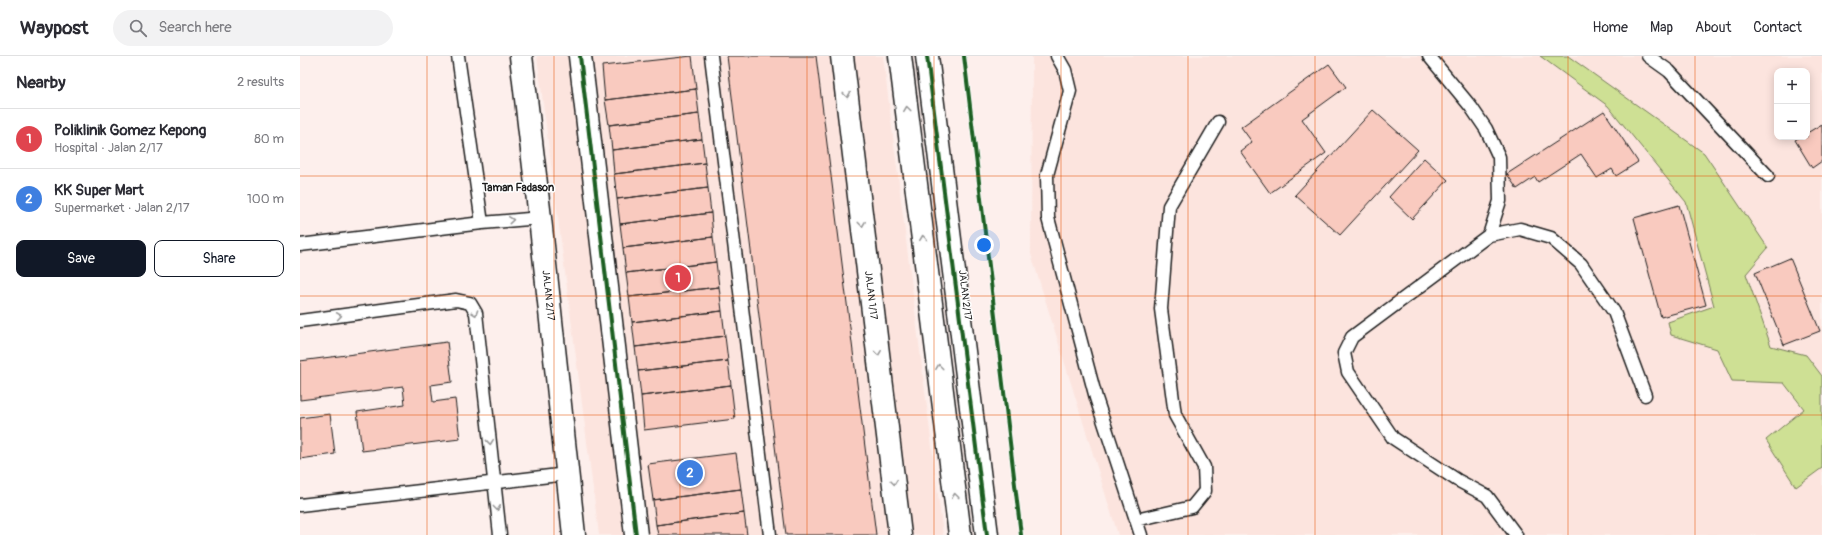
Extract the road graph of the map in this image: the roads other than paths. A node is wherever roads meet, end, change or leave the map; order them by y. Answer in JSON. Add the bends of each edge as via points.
{"nodes":[{"id":1,"x":458,"y":56,"type":"edge"},
{"id":2,"x":521,"y":56,"type":"edge"},
{"id":3,"x":580,"y":56,"type":"edge"},
{"id":4,"x":711,"y":56,"type":"edge"},
{"id":5,"x":842,"y":56,"type":"edge"},
{"id":6,"x":900,"y":56,"type":"edge"},
{"id":7,"x":927,"y":56,"type":"edge"},
{"id":8,"x":1057,"y":56,"type":"edge"},
{"id":9,"x":1428,"y":56,"type":"edge"},
{"id":10,"x":1648,"y":56,"type":"edge"},
{"id":11,"x":1218,"y":122,"type":"dead end"},
{"id":12,"x":1768,"y":176,"type":"dead end"},
{"id":13,"x":540,"y":218,"type":"junction"},
{"id":14,"x":482,"y":223,"type":"junction"},
{"id":15,"x":1489,"y":235,"type":"junction"},
{"id":16,"x":300,"y":245,"type":"edge"},
{"id":17,"x":300,"y":321,"type":"edge"},
{"id":18,"x":1645,"y":395,"type":"dead end"},
{"id":19,"x":567,"y":474,"type":"junction"},
{"id":20,"x":494,"y":481,"type":"junction"},
{"id":21,"x":300,"y":505,"type":"edge"},
{"id":22,"x":1136,"y":520,"type":"junction"},
{"id":23,"x":500,"y":535,"type":"edge"},
{"id":24,"x":574,"y":535,"type":"edge"},
{"id":25,"x":636,"y":535,"type":"edge"},
{"id":26,"x":770,"y":535,"type":"edge"},
{"id":27,"x":900,"y":535,"type":"edge"},
{"id":28,"x":960,"y":535,"type":"edge"},
{"id":29,"x":987,"y":535,"type":"edge"},
{"id":30,"x":1141,"y":535,"type":"edge"},
{"id":31,"x":1516,"y":535,"type":"edge"}],
"edges":[{"from":1,"to":14,"type":"lane"},
{"from":2,"to":13,"type":"street","name":"JALAN 2/17"},
{"from":3,"to":25,"type":"street"},
{"from":4,"to":26,"type":"lane"},
{"from":5,"to":27,"type":"street","name":"JALAN 1/17","one_way":true},
{"from":28,"to":6,"type":"street","one_way":true},
{"from":7,"to":29,"type":"street","name":"JALAN 2/17"},
{"from":8,"to":22,"type":"lane","via":[[1065,70],[1070,91],[1047,175],[1048,218],[1096,398]]},
{"from":9,"to":15,"type":"lane","via":[[1471,107],[1486,129],[1498,157],[1500,201]]},
{"from":10,"to":12,"type":"lane","via":[[1669,71]]},
{"from":11,"to":22,"type":"lane","via":[[1168,206],[1161,309],[1175,415],[1204,467],[1205,492],[1192,507]]},
{"from":14,"to":13,"type":"lane","one_way":true},
{"from":13,"to":19,"type":"street","name":"JALAN 2/17"},
{"from":14,"to":16,"type":"lane"},
{"from":15,"to":18,"type":"lane","via":[[1520,229],[1551,238],[1581,264],[1614,312]]},
{"from":15,"to":31,"type":"lane","via":[[1352,338],[1344,353],[1348,372],[1393,438],[1457,480],[1487,496]]},
{"from":17,"to":20,"type":"lane","one_way":true,"via":[[456,300],[470,303],[476,313]]},
{"from":19,"to":20,"type":"lane"},
{"from":19,"to":24,"type":"street","name":"JALAN 2/17"},
{"from":20,"to":21,"type":"lane"},
{"from":20,"to":23,"type":"lane","one_way":true},
{"from":22,"to":30,"type":"lane"}]}
